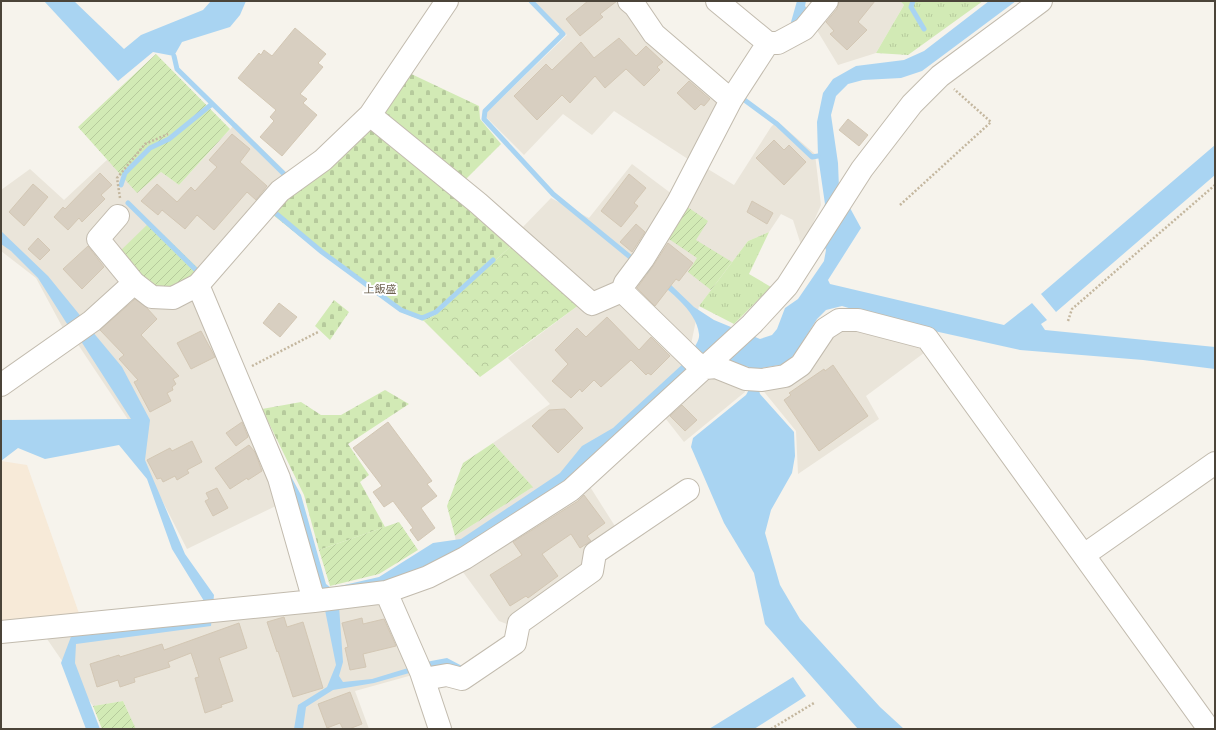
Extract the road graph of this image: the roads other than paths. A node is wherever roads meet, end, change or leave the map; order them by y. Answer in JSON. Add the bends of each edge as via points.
{"nodes":[{"id":1,"x":447,"y":1,"type":"edge"},
{"id":2,"x":629,"y":1,"type":"edge"},
{"id":3,"x":717,"y":1,"type":"edge"},
{"id":4,"x":827,"y":1,"type":"edge"},
{"id":5,"x":1041,"y":1,"type":"edge"},
{"id":6,"x":768,"y":43,"type":"junction"},
{"id":7,"x":734,"y":95,"type":"junction"},
{"id":8,"x":370,"y":115,"type":"junction"},
{"id":9,"x":118,"y":216,"type":"road end"},
{"id":10,"x":134,"y":283,"type":"junction"},
{"id":11,"x":198,"y":285,"type":"junction"},
{"id":12,"x":622,"y":291,"type":"junction"},
{"id":13,"x":696,"y":362,"type":"junction"},
{"id":14,"x":1,"y":385,"type":"edge"},
{"id":15,"x":1215,"y":463,"type":"edge"},
{"id":16,"x":688,"y":490,"type":"dead end"},
{"id":17,"x":1084,"y":555,"type":"junction"},
{"id":18,"x":386,"y":592,"type":"junction"},
{"id":19,"x":327,"y":600,"type":"junction"},
{"id":20,"x":1,"y":632,"type":"edge"},
{"id":21,"x":421,"y":671,"type":"junction"},
{"id":22,"x":440,"y":729,"type":"edge"},
{"id":23,"x":1209,"y":729,"type":"edge"}],
"edges":[{"from":1,"to":8,"type":"street"},
{"from":2,"to":7,"type":"street","via":[[654,34]]},
{"from":3,"to":6,"type":"street"},
{"from":4,"to":6,"type":"street","via":[[804,29],[778,42]]},
{"from":5,"to":13,"type":"street","via":[[940,76],[912,104],[847,192],[787,286],[752,324]]},
{"from":6,"to":7,"type":"street"},
{"from":7,"to":12,"type":"street","via":[[678,202]]},
{"from":8,"to":11,"type":"street","via":[[323,160],[280,191]]},
{"from":8,"to":12,"type":"street","via":[[478,203],[592,304]]},
{"from":9,"to":10,"type":"street","via":[[98,239]]},
{"from":10,"to":11,"type":"street","via":[[152,297],[173,298]]},
{"from":10,"to":14,"type":"street","via":[[92,320]]},
{"from":11,"to":19,"type":"street"},
{"from":12,"to":13,"type":"street"},
{"from":13,"to":17,"type":"street","via":[[754,380],[785,376],[801,365],[825,329],[839,320],[858,320],[927,338]]},
{"from":13,"to":18,"type":"street","via":[[571,490],[465,558],[428,577]]},
{"from":15,"to":17,"type":"street"},
{"from":16,"to":21,"type":"street","via":[[595,553],[592,571],[519,622],[515,643],[462,679],[447,674]]},
{"from":17,"to":23,"type":"street"},
{"from":18,"to":19,"type":"street"},
{"from":18,"to":21,"type":"street"},
{"from":19,"to":20,"type":"street"},
{"from":21,"to":22,"type":"street"}]}
